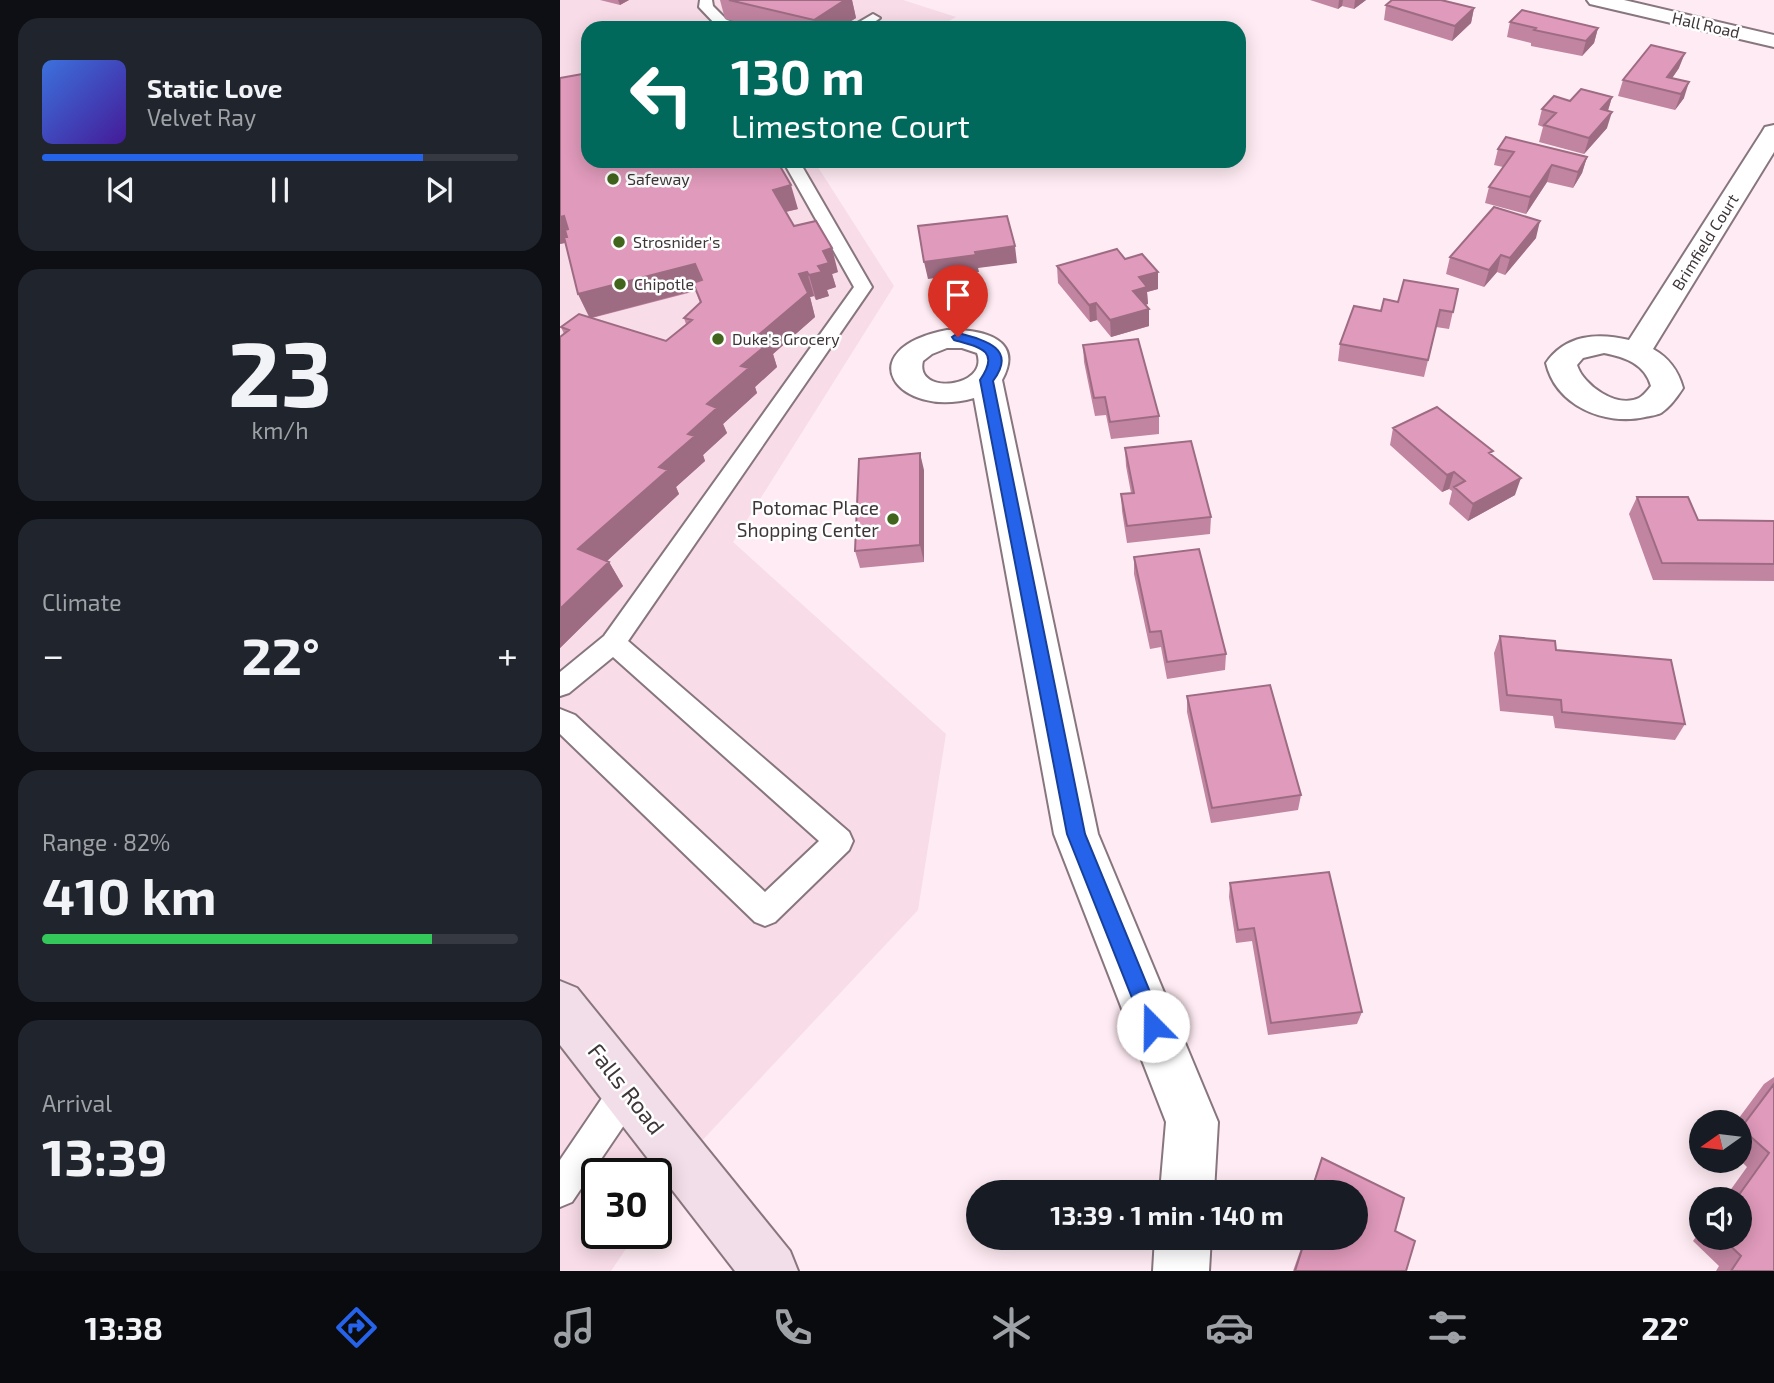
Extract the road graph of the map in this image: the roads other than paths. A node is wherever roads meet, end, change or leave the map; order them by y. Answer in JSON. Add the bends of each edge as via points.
{"nodes":[{"id":1,"x":706,"y":0,"type":"edge"},
{"id":2,"x":1597,"y":0,"type":"edge"},
{"id":3,"x":873,"y":18,"type":"dead end"},
{"id":4,"x":720,"y":21,"type":"edge"},
{"id":5,"x":868,"y":21,"type":"edge"},
{"id":6,"x":1774,"y":41,"type":"edge"},
{"id":7,"x":1774,"y":132,"type":"edge"},
{"id":8,"x":795,"y":168,"type":"edge"},
{"id":9,"x":1636,"y":352,"type":"dead end"},
{"id":10,"x":986,"y":380,"type":"dead end"},
{"id":11,"x":613,"y":643,"type":"junction"},
{"id":12,"x":560,"y":686,"type":"edge"},
{"id":13,"x":560,"y":720,"type":"edge"},
{"id":14,"x":560,"y":1005,"type":"edge"},
{"id":15,"x":627,"y":1091,"type":"junction"},
{"id":16,"x":1188,"y":1180,"type":"edge"},
{"id":17,"x":560,"y":1189,"type":"edge"},
{"id":18,"x":1182,"y":1250,"type":"edge"},
{"id":19,"x":770,"y":1271,"type":"edge"},
{"id":20,"x":1181,"y":1271,"type":"edge"}],
"edges":[{"from":1,"to":4,"type":"lane","via":[[706,7]]},
{"from":2,"to":6,"type":"street","name":"Hall Road"},
{"from":3,"to":5,"type":"lane"},
{"from":7,"to":9,"type":"street","name":"Brimfield Court"},
{"from":8,"to":11,"type":"lane","via":[[863,287]]},
{"from":10,"to":16,"type":"street","via":[[1076,834],[1192,1122]]},
{"from":11,"to":12,"type":"lane"},
{"from":11,"to":13,"type":"lane","via":[[839,841],[765,912]]},
{"from":14,"to":15,"type":"main road","name":"Falls Road"},
{"from":15,"to":17,"type":"lane"},
{"from":15,"to":19,"type":"main road","name":"Falls Road"},
{"from":18,"to":20,"type":"street"}]}
